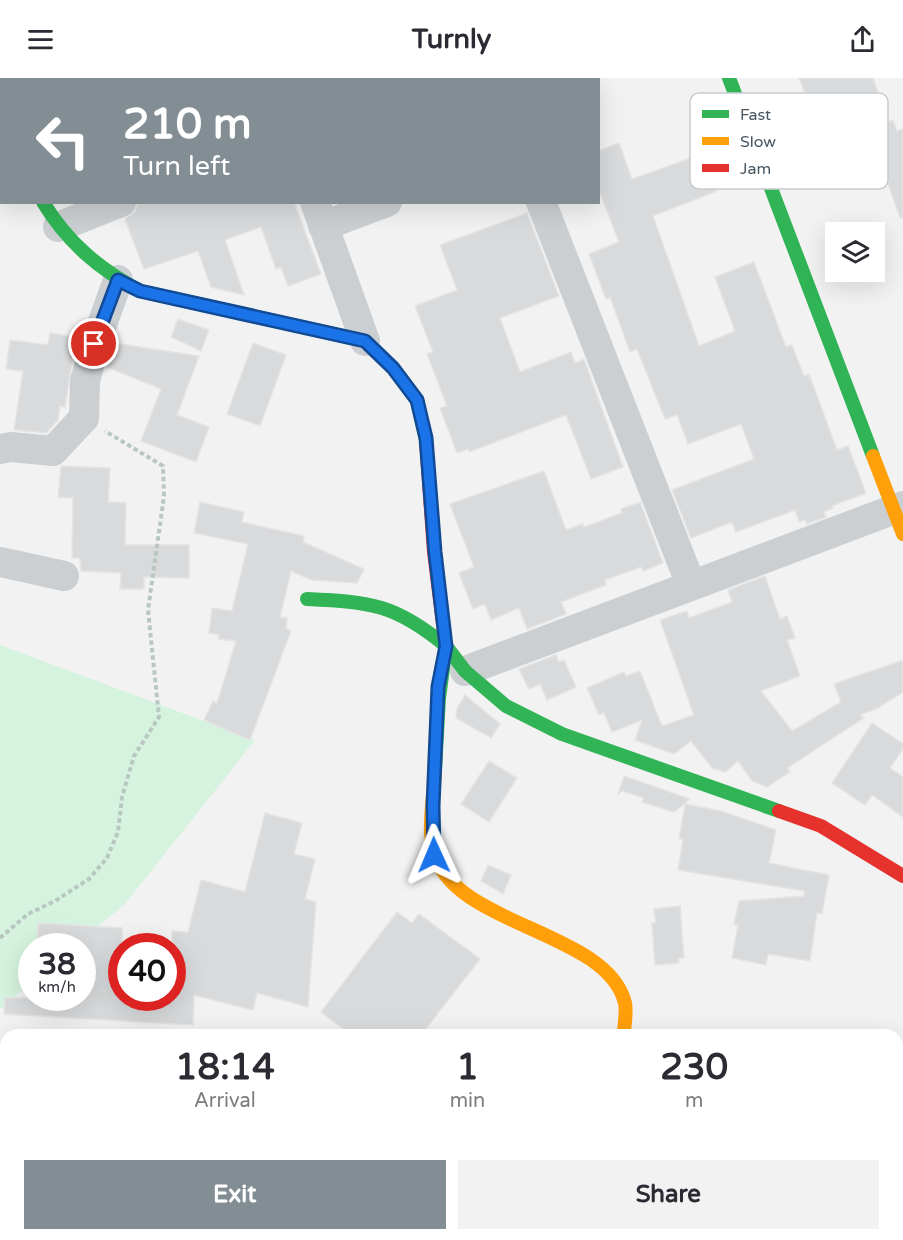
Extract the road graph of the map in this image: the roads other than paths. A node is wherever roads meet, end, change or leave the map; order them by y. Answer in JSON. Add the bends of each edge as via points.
{"nodes":[{"id":1,"x":729,"y":78,"type":"edge"},
{"id":2,"x":735,"y":93,"type":"edge"},
{"id":3,"x":772,"y":189,"type":"edge"},
{"id":4,"x":110,"y":204,"type":"edge"},
{"id":5,"x":376,"y":204,"type":"edge"},
{"id":6,"x":542,"y":204,"type":"edge"},
{"id":7,"x":319,"y":214,"type":"edge"},
{"id":8,"x":50,"y":215,"type":"edge"},
{"id":9,"x":118,"y":280,"type":"junction"},
{"id":10,"x":365,"y":341,"type":"junction"},
{"id":11,"x":0,"y":449,"type":"edge"},
{"id":12,"x":900,"y":517,"type":"edge"},
{"id":13,"x":0,"y":562,"type":"edge"},
{"id":14,"x":64,"y":576,"type":"dead end"},
{"id":15,"x":691,"y":585,"type":"junction"},
{"id":16,"x":307,"y":599,"type":"dead end"},
{"id":17,"x":446,"y":646,"type":"junction"},
{"id":18,"x":465,"y":671,"type":"junction"},
{"id":19,"x":903,"y":876,"type":"edge"},
{"id":20,"x":624,"y":1029,"type":"edge"}],
"edges":[{"from":1,"to":2,"type":"street"},
{"from":3,"to":12,"type":"street"},
{"from":4,"to":8,"type":"street"},
{"from":5,"to":7,"type":"street"},
{"from":6,"to":15,"type":"street"},
{"from":7,"to":10,"type":"street"},
{"from":8,"to":9,"type":"street","via":[[91,259]]},
{"from":9,"to":10,"type":"street","via":[[140,291]]},
{"from":9,"to":11,"type":"street","via":[[94,344],[85,381],[84,418],[53,451]]},
{"from":10,"to":17,"type":"street","via":[[393,368],[417,400],[426,438]]},
{"from":12,"to":15,"type":"street"},
{"from":13,"to":14,"type":"street"},
{"from":15,"to":18,"type":"street"},
{"from":16,"to":17,"type":"street","via":[[368,602],[394,608],[418,621]]},
{"from":17,"to":18,"type":"street"},
{"from":17,"to":20,"type":"street","via":[[438,687],[434,855],[467,896],[588,958],[611,976],[625,1002]]},
{"from":18,"to":19,"type":"street","via":[[506,706],[562,734],[821,826]]}]}
